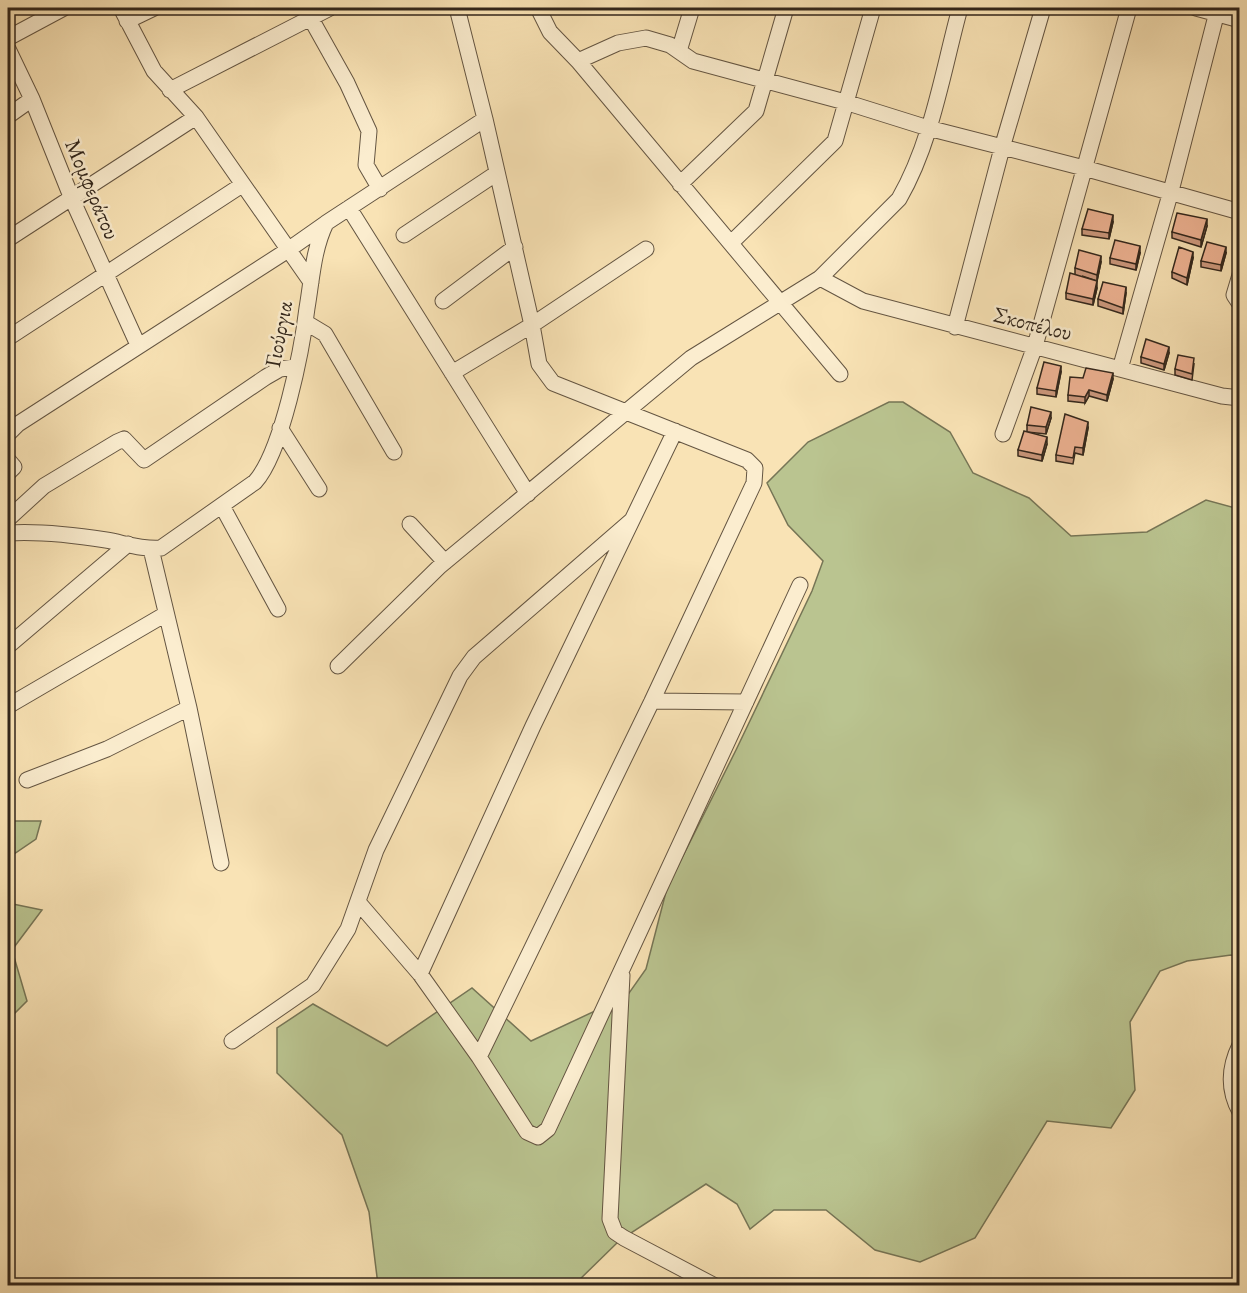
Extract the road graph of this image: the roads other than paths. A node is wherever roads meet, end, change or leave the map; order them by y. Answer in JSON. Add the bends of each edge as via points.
{"nodes":[{"id":1,"x":64,"y":8,"type":"edge"},
{"id":2,"x":154,"y":8,"type":"edge"},
{"id":3,"x":330,"y":8,"type":"edge"},
{"id":4,"x":457,"y":8,"type":"edge"},
{"id":5,"x":538,"y":8,"type":"edge"},
{"id":6,"x":692,"y":8,"type":"edge"},
{"id":7,"x":786,"y":8,"type":"edge"},
{"id":8,"x":873,"y":8,"type":"edge"},
{"id":9,"x":960,"y":8,"type":"edge"},
{"id":10,"x":1043,"y":8,"type":"edge"},
{"id":11,"x":1129,"y":8,"type":"edge"},
{"id":12,"x":1196,"y":8,"type":"edge"},
{"id":13,"x":1217,"y":10,"type":"edge"},
{"id":14,"x":124,"y":14,"type":"edge"},
{"id":15,"x":310,"y":17,"type":"junction"},
{"id":16,"x":1239,"y":20,"type":"edge"},
{"id":17,"x":8,"y":38,"type":"edge"},
{"id":18,"x":8,"y":49,"type":"edge"},
{"id":19,"x":679,"y":51,"type":"junction"},
{"id":20,"x":578,"y":61,"type":"junction"},
{"id":21,"x":766,"y":82,"type":"junction"},
{"id":22,"x":170,"y":90,"type":"junction"},
{"id":23,"x":32,"y":99,"type":"junction"},
{"id":24,"x":845,"y":102,"type":"junction"},
{"id":25,"x":8,"y":116,"type":"edge"},
{"id":26,"x":196,"y":117,"type":"junction"},
{"id":27,"x":485,"y":119,"type":"junction"},
{"id":28,"x":928,"y":128,"type":"junction"},
{"id":29,"x":1002,"y":147,"type":"junction"},
{"id":30,"x":1084,"y":168,"type":"junction"},
{"id":31,"x":497,"y":172,"type":"junction"},
{"id":32,"x":680,"y":184,"type":"junction"},
{"id":33,"x":242,"y":185,"type":"junction"},
{"id":34,"x":380,"y":189,"type":"junction"},
{"id":35,"x":1171,"y":191,"type":"junction"},
{"id":36,"x":72,"y":199,"type":"junction"},
{"id":37,"x":349,"y":208,"type":"junction"},
{"id":38,"x":1239,"y":212,"type":"edge"},
{"id":39,"x":326,"y":223,"type":"junction"},
{"id":40,"x":404,"y":235,"type":"dead end"},
{"id":41,"x":8,"y":239,"type":"edge"},
{"id":42,"x":730,"y":243,"type":"junction"},
{"id":43,"x":515,"y":247,"type":"junction"},
{"id":44,"x":646,"y":249,"type":"dead end"},
{"id":45,"x":288,"y":250,"type":"junction"},
{"id":46,"x":104,"y":273,"type":"junction"},
{"id":47,"x":1239,"y":275,"type":"edge"},
{"id":48,"x":820,"y":278,"type":"junction"},
{"id":49,"x":310,"y":282,"type":"junction"},
{"id":50,"x":443,"y":301,"type":"dead end"},
{"id":51,"x":780,"y":302,"type":"junction"},
{"id":52,"x":1239,"y":304,"type":"edge"},
{"id":53,"x":305,"y":322,"type":"junction"},
{"id":54,"x":532,"y":325,"type":"junction"},
{"id":55,"x":955,"y":327,"type":"junction"},
{"id":56,"x":8,"y":338,"type":"edge"},
{"id":57,"x":138,"y":345,"type":"junction"},
{"id":58,"x":1035,"y":346,"type":"junction"},
{"id":59,"x":295,"y":367,"type":"junction"},
{"id":60,"x":1120,"y":369,"type":"junction"},
{"id":61,"x":452,"y":373,"type":"junction"},
{"id":62,"x":840,"y":375,"type":"dead end"},
{"id":63,"x":1239,"y":398,"type":"edge"},
{"id":64,"x":629,"y":412,"type":"junction"},
{"id":65,"x":280,"y":428,"type":"junction"},
{"id":66,"x":675,"y":431,"type":"junction"},
{"id":67,"x":8,"y":434,"type":"edge"},
{"id":68,"x":1003,"y":435,"type":"dead end"},
{"id":69,"x":394,"y":452,"type":"dead end"},
{"id":70,"x":8,"y":460,"type":"edge"},
{"id":71,"x":8,"y":473,"type":"edge"},
{"id":72,"x":319,"y":489,"type":"dead end"},
{"id":73,"x":528,"y":494,"type":"junction"},
{"id":74,"x":222,"y":506,"type":"junction"},
{"id":75,"x":8,"y":519,"type":"edge"},
{"id":76,"x":631,"y":521,"type":"junction"},
{"id":77,"x":410,"y":524,"type":"dead end"},
{"id":78,"x":8,"y":533,"type":"edge"},
{"id":79,"x":128,"y":544,"type":"junction"},
{"id":80,"x":151,"y":549,"type":"junction"},
{"id":81,"x":445,"y":562,"type":"junction"},
{"id":82,"x":800,"y":585,"type":"dead end"},
{"id":83,"x":278,"y":609,"type":"dead end"},
{"id":84,"x":164,"y":615,"type":"junction"},
{"id":85,"x":8,"y":645,"type":"edge"},
{"id":86,"x":338,"y":666,"type":"dead end"},
{"id":87,"x":652,"y":701,"type":"junction"},
{"id":88,"x":746,"y":702,"type":"junction"},
{"id":89,"x":8,"y":705,"type":"edge"},
{"id":90,"x":189,"y":708,"type":"junction"},
{"id":91,"x":27,"y":780,"type":"dead end"},
{"id":92,"x":221,"y":863,"type":"dead end"},
{"id":93,"x":358,"y":902,"type":"junction"},
{"id":94,"x":622,"y":966,"type":"junction"},
{"id":95,"x":420,"y":974,"type":"junction"},
{"id":96,"x":232,"y":1041,"type":"dead end"},
{"id":97,"x":1239,"y":1046,"type":"edge"},
{"id":98,"x":479,"y":1057,"type":"junction"},
{"id":99,"x":1239,"y":1112,"type":"edge"},
{"id":100,"x":715,"y":1286,"type":"edge"}],
"edges":[{"from":1,"to":17,"type":"street"},
{"from":2,"to":14,"type":"street"},
{"from":3,"to":15,"type":"street"},
{"from":4,"to":27,"type":"street"},
{"from":5,"to":20,"type":"street","via":[[550,32]]},
{"from":6,"to":19,"type":"street"},
{"from":7,"to":21,"type":"street"},
{"from":8,"to":24,"type":"street"},
{"from":9,"to":28,"type":"street"},
{"from":10,"to":29,"type":"street"},
{"from":11,"to":30,"type":"street"},
{"from":12,"to":13,"type":"street"},
{"from":13,"to":16,"type":"street"},
{"from":13,"to":35,"type":"street"},
{"from":14,"to":22,"type":"street","via":[[154,71]]},
{"from":15,"to":22,"type":"street"},
{"from":15,"to":34,"type":"street","via":[[369,131],[366,165]]},
{"from":18,"to":23,"type":"street","name":"Μομφεράτου"},
{"from":19,"to":20,"type":"street","via":[[646,38],[618,43]]},
{"from":19,"to":21,"type":"street","via":[[693,61]]},
{"from":20,"to":32,"type":"street"},
{"from":21,"to":24,"type":"street"},
{"from":21,"to":32,"type":"street","via":[[756,111]]},
{"from":22,"to":26,"type":"street"},
{"from":23,"to":25,"type":"street"},
{"from":23,"to":36,"type":"street","name":"Μομφεράτου"},
{"from":24,"to":28,"type":"street"},
{"from":24,"to":42,"type":"street","via":[[835,141]]},
{"from":26,"to":33,"type":"street"},
{"from":26,"to":36,"type":"street"},
{"from":27,"to":31,"type":"street"},
{"from":27,"to":34,"type":"street"},
{"from":28,"to":29,"type":"street"},
{"from":28,"to":48,"type":"street","via":[[899,199]]},
{"from":29,"to":30,"type":"street"},
{"from":29,"to":55,"type":"street"},
{"from":30,"to":35,"type":"street"},
{"from":30,"to":58,"type":"street"},
{"from":31,"to":40,"type":"street"},
{"from":31,"to":43,"type":"street"},
{"from":32,"to":42,"type":"street"},
{"from":33,"to":45,"type":"street"},
{"from":33,"to":46,"type":"street"},
{"from":34,"to":37,"type":"street"},
{"from":35,"to":38,"type":"street"},
{"from":35,"to":60,"type":"street"},
{"from":36,"to":41,"type":"street"},
{"from":36,"to":46,"type":"street","name":"Μομφεράτου"},
{"from":37,"to":39,"type":"street"},
{"from":37,"to":61,"type":"street"},
{"from":39,"to":45,"type":"street"},
{"from":39,"to":49,"type":"street","name":"Γιούργια","via":[[317,241]]},
{"from":42,"to":51,"type":"street"},
{"from":43,"to":50,"type":"street"},
{"from":43,"to":54,"type":"street"},
{"from":44,"to":54,"type":"street"},
{"from":45,"to":49,"type":"street"},
{"from":45,"to":57,"type":"street"},
{"from":46,"to":56,"type":"street"},
{"from":46,"to":57,"type":"street","name":"Μομφεράτου"},
{"from":47,"to":52,"type":"street","via":[[1234,295]]},
{"from":48,"to":51,"type":"street"},
{"from":48,"to":55,"type":"street","name":"Σκοπέλου","via":[[852,297]]},
{"from":49,"to":53,"type":"street","name":"Γιούργια"},
{"from":51,"to":62,"type":"street"},
{"from":51,"to":64,"type":"street","via":[[691,358]]},
{"from":53,"to":59,"type":"street","name":"Γιούργια"},
{"from":53,"to":69,"type":"street","via":[[325,334]]},
{"from":54,"to":61,"type":"street"},
{"from":54,"to":64,"type":"street","via":[[538,364],[553,383]]},
{"from":55,"to":58,"type":"street","name":"Σκοπέλου"},
{"from":57,"to":67,"type":"street","via":[[18,423]]},
{"from":58,"to":60,"type":"street","name":"Σκοπέλου"},
{"from":58,"to":68,"type":"street"},
{"from":59,"to":65,"type":"street","name":"Γιούργια"},
{"from":59,"to":75,"type":"street","via":[[266,377],[144,460],[124,440],[117,442],[44,486]]},
{"from":60,"to":63,"type":"street","name":"Σκοπέλου"},
{"from":61,"to":73,"type":"street"},
{"from":64,"to":66,"type":"street"},
{"from":64,"to":73,"type":"street"},
{"from":65,"to":72,"type":"street"},
{"from":65,"to":74,"type":"street","name":"Γιούργια","via":[[266,470]]},
{"from":66,"to":76,"type":"street"},
{"from":66,"to":87,"type":"street","via":[[747,460],[755,468],[754,483]]},
{"from":70,"to":71,"type":"street","via":[[14,467]]},
{"from":73,"to":81,"type":"street"},
{"from":74,"to":80,"type":"street","name":"Γιούργια","via":[[161,548]]},
{"from":74,"to":83,"type":"street"},
{"from":76,"to":93,"type":"street","via":[[474,657],[460,676],[375,850]]},
{"from":76,"to":95,"type":"street"},
{"from":77,"to":81,"type":"street"},
{"from":78,"to":79,"type":"street"},
{"from":79,"to":80,"type":"street"},
{"from":79,"to":85,"type":"street"},
{"from":80,"to":84,"type":"street"},
{"from":81,"to":86,"type":"street"},
{"from":82,"to":88,"type":"street"},
{"from":84,"to":89,"type":"street"},
{"from":84,"to":90,"type":"street"},
{"from":87,"to":88,"type":"street"},
{"from":87,"to":98,"type":"street"},
{"from":88,"to":94,"type":"street"},
{"from":90,"to":91,"type":"street","via":[[107,749]]},
{"from":90,"to":92,"type":"street"},
{"from":93,"to":95,"type":"street"},
{"from":93,"to":96,"type":"street","via":[[348,929],[313,985]]},
{"from":94,"to":98,"type":"street","via":[[548,1129],[538,1137],[527,1132]]},
{"from":94,"to":100,"type":"street","via":[[610,1219],[615,1232],[624,1238]]},
{"from":95,"to":98,"type":"street"},
{"from":97,"to":99,"type":"street","via":[[1232,1060],[1231,1082]]}]}
